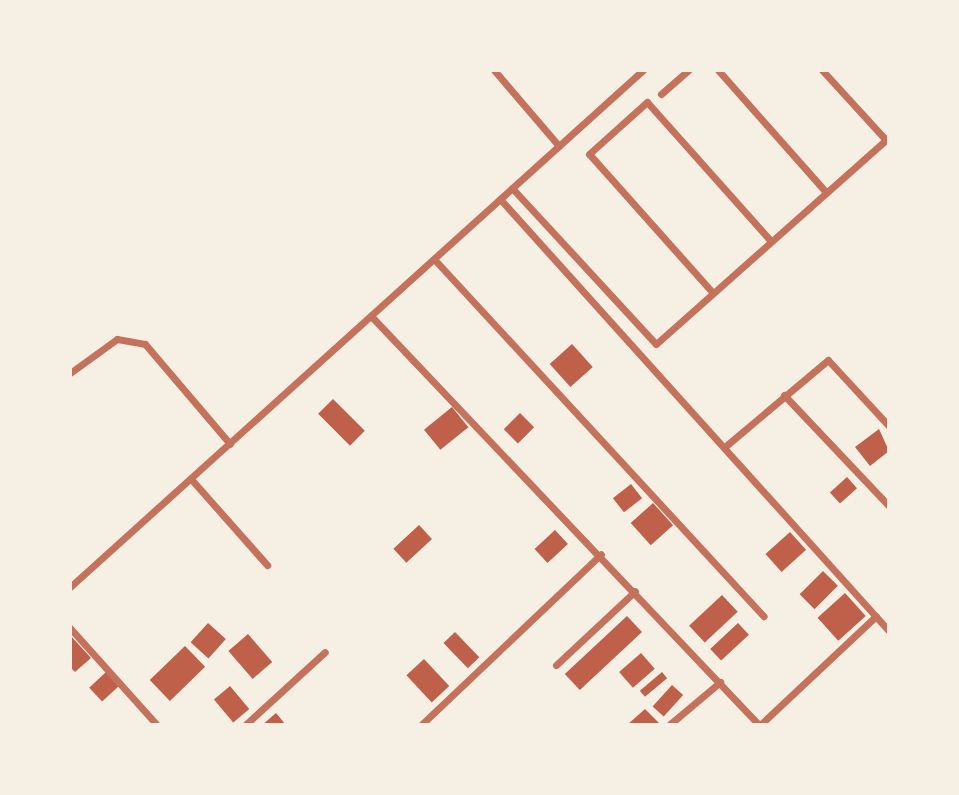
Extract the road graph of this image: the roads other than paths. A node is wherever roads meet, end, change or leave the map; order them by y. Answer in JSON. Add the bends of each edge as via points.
{"nodes":[{"id":1,"x":494,"y":70,"type":"edge"},
{"id":2,"x":643,"y":70,"type":"edge"},
{"id":3,"x":689,"y":70,"type":"edge"},
{"id":4,"x":718,"y":70,"type":"edge"},
{"id":5,"x":822,"y":70,"type":"edge"},
{"id":6,"x":661,"y":94,"type":"dead end"},
{"id":7,"x":887,"y":138,"type":"edge"},
{"id":8,"x":559,"y":146,"type":"junction"},
{"id":9,"x":512,"y":188,"type":"junction"},
{"id":10,"x":826,"y":192,"type":"junction"},
{"id":11,"x":500,"y":199,"type":"junction"},
{"id":12,"x":771,"y":241,"type":"junction"},
{"id":13,"x":434,"y":259,"type":"junction"},
{"id":14,"x":713,"y":293,"type":"junction"},
{"id":15,"x":371,"y":316,"type":"junction"},
{"id":16,"x":70,"y":373,"type":"edge"},
{"id":17,"x":784,"y":395,"type":"junction"},
{"id":18,"x":889,"y":426,"type":"edge"},
{"id":19,"x":230,"y":444,"type":"junction"},
{"id":20,"x":727,"y":445,"type":"junction"},
{"id":21,"x":191,"y":479,"type":"junction"},
{"id":22,"x":889,"y":506,"type":"edge"},
{"id":23,"x":601,"y":554,"type":"junction"},
{"id":24,"x":267,"y":565,"type":"dead end"},
{"id":25,"x":70,"y":587,"type":"edge"},
{"id":26,"x":635,"y":591,"type":"junction"},
{"id":27,"x":764,"y":616,"type":"dead end"},
{"id":28,"x":876,"y":616,"type":"junction"},
{"id":29,"x":70,"y":628,"type":"edge"},
{"id":30,"x":889,"y":631,"type":"edge"},
{"id":31,"x":325,"y":652,"type":"dead end"},
{"id":32,"x":556,"y":665,"type":"dead end"},
{"id":33,"x":720,"y":682,"type":"junction"},
{"id":34,"x":157,"y":725,"type":"edge"},
{"id":35,"x":245,"y":725,"type":"edge"},
{"id":36,"x":421,"y":725,"type":"edge"},
{"id":37,"x":669,"y":725,"type":"edge"},
{"id":38,"x":759,"y":725,"type":"edge"}],
"edges":[{"from":1,"to":8,"type":"street"},
{"from":2,"to":8,"type":"street"},
{"from":3,"to":6,"type":"street"},
{"from":4,"to":10,"type":"street"},
{"from":5,"to":7,"type":"street"},
{"from":7,"to":10,"type":"street"},
{"from":8,"to":9,"type":"street"},
{"from":9,"to":11,"type":"street"},
{"from":9,"to":14,"type":"street","via":[[656,344]]},
{"from":10,"to":12,"type":"street"},
{"from":11,"to":13,"type":"street"},
{"from":11,"to":20,"type":"street"},
{"from":12,"to":14,"type":"street"},
{"from":12,"to":14,"type":"street","via":[[647,102],[612,133],[589,154]]},
{"from":13,"to":15,"type":"street"},
{"from":13,"to":27,"type":"street"},
{"from":15,"to":19,"type":"street"},
{"from":15,"to":23,"type":"street"},
{"from":16,"to":19,"type":"street","via":[[117,339],[145,344]]},
{"from":17,"to":18,"type":"street","via":[[831,360]]},
{"from":17,"to":20,"type":"street"},
{"from":17,"to":22,"type":"street"},
{"from":19,"to":21,"type":"street"},
{"from":20,"to":28,"type":"street"},
{"from":21,"to":24,"type":"street"},
{"from":21,"to":25,"type":"street"},
{"from":23,"to":26,"type":"street"},
{"from":23,"to":36,"type":"street"},
{"from":26,"to":32,"type":"street"},
{"from":26,"to":33,"type":"street"},
{"from":28,"to":30,"type":"street"},
{"from":28,"to":38,"type":"street"},
{"from":29,"to":34,"type":"street"},
{"from":31,"to":35,"type":"street"},
{"from":33,"to":37,"type":"street"},
{"from":33,"to":38,"type":"street"}]}
